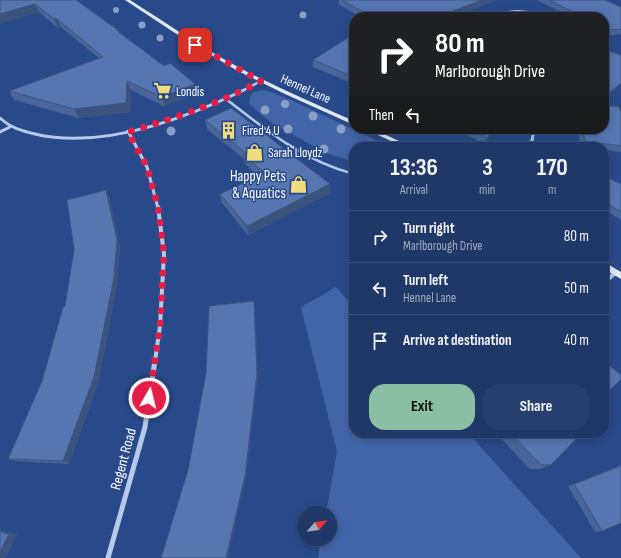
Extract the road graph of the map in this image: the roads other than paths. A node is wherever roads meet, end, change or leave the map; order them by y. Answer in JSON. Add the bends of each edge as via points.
{"nodes":[{"id":1,"x":127,"y":0,"type":"edge"},
{"id":2,"x":503,"y":12,"type":"edge"},
{"id":3,"x":530,"y":12,"type":"edge"},
{"id":4,"x":261,"y":81,"type":"junction"},
{"id":5,"x":226,"y":99,"type":"junction"},
{"id":6,"x":0,"y":118,"type":"edge"},
{"id":7,"x":349,"y":121,"type":"edge"},
{"id":8,"x":10,"y":127,"type":"junction"},
{"id":9,"x":0,"y":132,"type":"edge"},
{"id":10,"x":128,"y":132,"type":"junction"},
{"id":11,"x":379,"y":134,"type":"edge"},
{"id":12,"x":398,"y":142,"type":"edge"},
{"id":13,"x":349,"y":173,"type":"edge"},
{"id":14,"x":609,"y":268,"type":"edge"},
{"id":15,"x":618,"y":274,"type":"edge"},
{"id":16,"x":609,"y":280,"type":"edge"},
{"id":17,"x":108,"y":558,"type":"edge"}],
"edges":[{"from":1,"to":4,"type":"main road","name":"Hennel Lane","via":[[195,45]]},
{"from":2,"to":3,"type":"street"},
{"from":4,"to":5,"type":"street"},
{"from":4,"to":7,"type":"main road","name":"Hennel Lane"},
{"from":5,"to":10,"type":"street"},
{"from":5,"to":13,"type":"lane","via":[[267,131],[320,164]]},
{"from":6,"to":8,"type":"street"},
{"from":8,"to":9,"type":"street"},
{"from":8,"to":10,"type":"street","via":[[69,139],[95,138]]},
{"from":10,"to":17,"type":"street","name":"Regent Road","via":[[147,167],[158,207],[164,254],[160,326],[145,427]]},
{"from":11,"to":12,"type":"main road"},
{"from":14,"to":15,"type":"main road"},
{"from":15,"to":16,"type":"street"}]}
